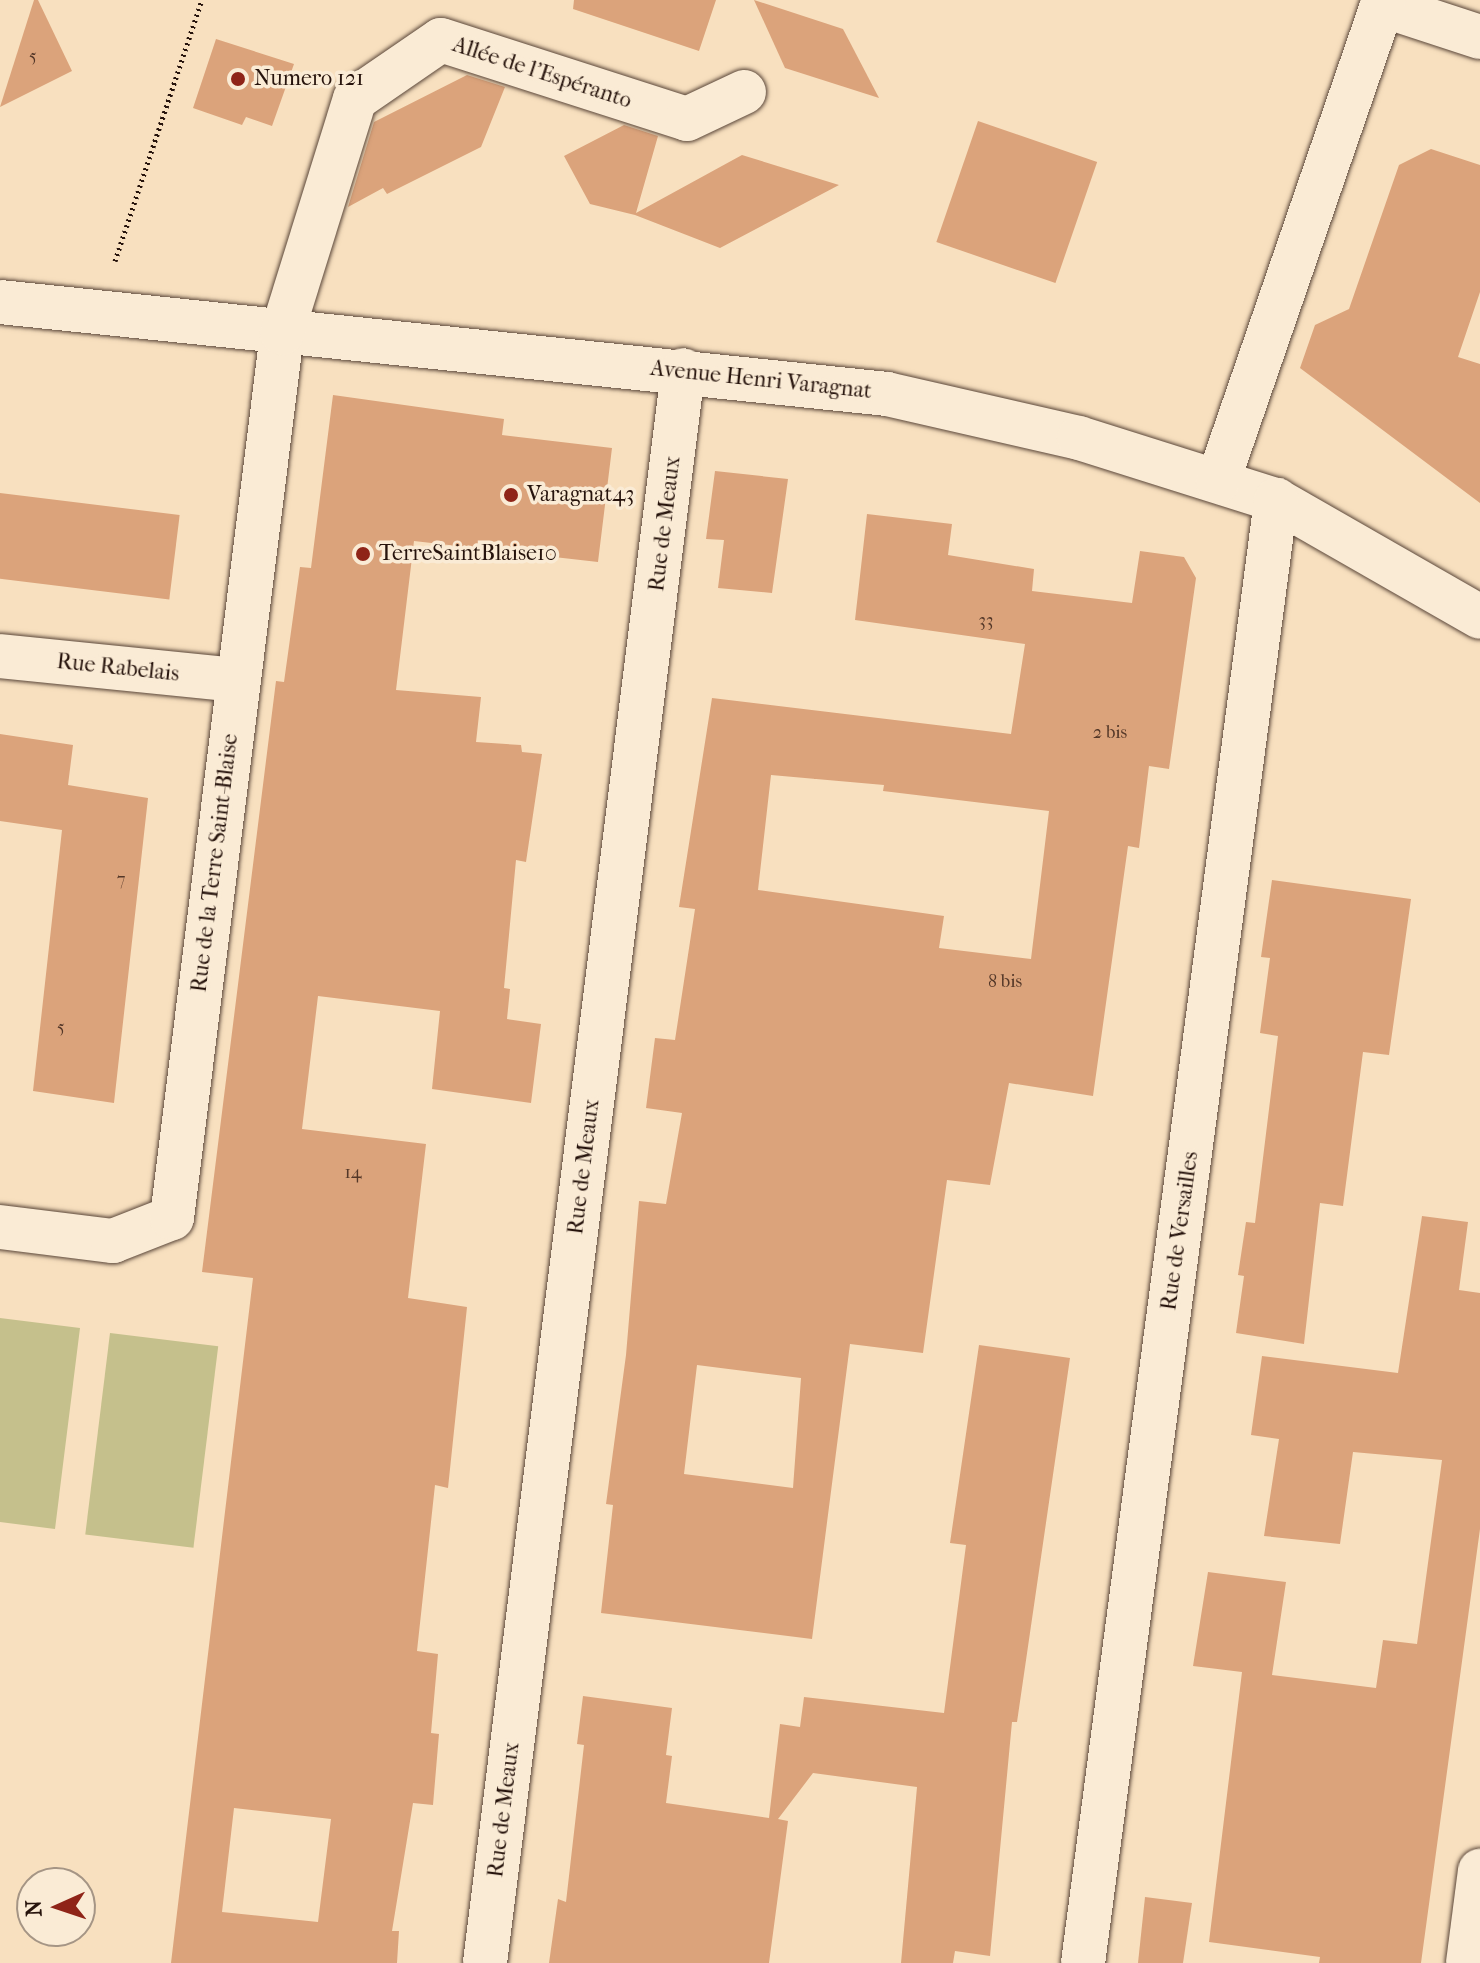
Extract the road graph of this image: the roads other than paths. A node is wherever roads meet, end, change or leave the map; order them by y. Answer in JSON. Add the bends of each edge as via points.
{"nodes":[{"id":1,"x":1382,"y":2,"type":"edge"},
{"id":2,"x":1480,"y":37,"type":"edge"},
{"id":3,"x":744,"y":92,"type":"dead end"},
{"id":4,"x":0,"y":302,"type":"edge"},
{"id":5,"x":282,"y":333,"type":"junction"},
{"id":6,"x":683,"y":370,"type":"junction"},
{"id":7,"x":1218,"y":481,"type":"junction"},
{"id":8,"x":1276,"y":500,"type":"junction"},
{"id":9,"x":1480,"y":617,"type":"edge"},
{"id":10,"x":0,"y":656,"type":"edge"},
{"id":11,"x":236,"y":680,"type":"junction"},
{"id":12,"x":0,"y":1227,"type":"edge"},
{"id":13,"x":1480,"y":1871,"type":"edge"},
{"id":14,"x":485,"y":1963,"type":"edge"},
{"id":15,"x":1083,"y":1963,"type":"edge"},
{"id":16,"x":1468,"y":1963,"type":"edge"}],
"edges":[{"from":1,"to":2,"type":"street"},
{"from":1,"to":7,"type":"street"},
{"from":3,"to":5,"type":"street","name":"Allée de l'Espéranto","via":[[687,119],[441,40],[355,99]]},
{"from":4,"to":5,"type":"street","name":"Avenue Henri Varagnat"},
{"from":5,"to":6,"type":"street","name":"Avenue Henri Varagnat"},
{"from":5,"to":11,"type":"street","name":"Rue de la Terre Saint-Blaise"},
{"from":6,"to":7,"type":"street","name":"Avenue Henri Varagnat","via":[[887,394],[1079,438]]},
{"from":6,"to":14,"type":"street","name":"Rue de Meaux"},
{"from":7,"to":8,"type":"street","name":"Avenue Henri Varagnat"},
{"from":8,"to":9,"type":"street","name":"Avenue Henri Varagnat"},
{"from":8,"to":15,"type":"street","name":"Rue de Versailles"},
{"from":10,"to":11,"type":"street","name":"Rue Rabelais"},
{"from":11,"to":12,"type":"street","name":"Rue de la Terre Saint-Blaise","via":[[172,1218],[113,1241]]},
{"from":13,"to":16,"type":"street"}]}
